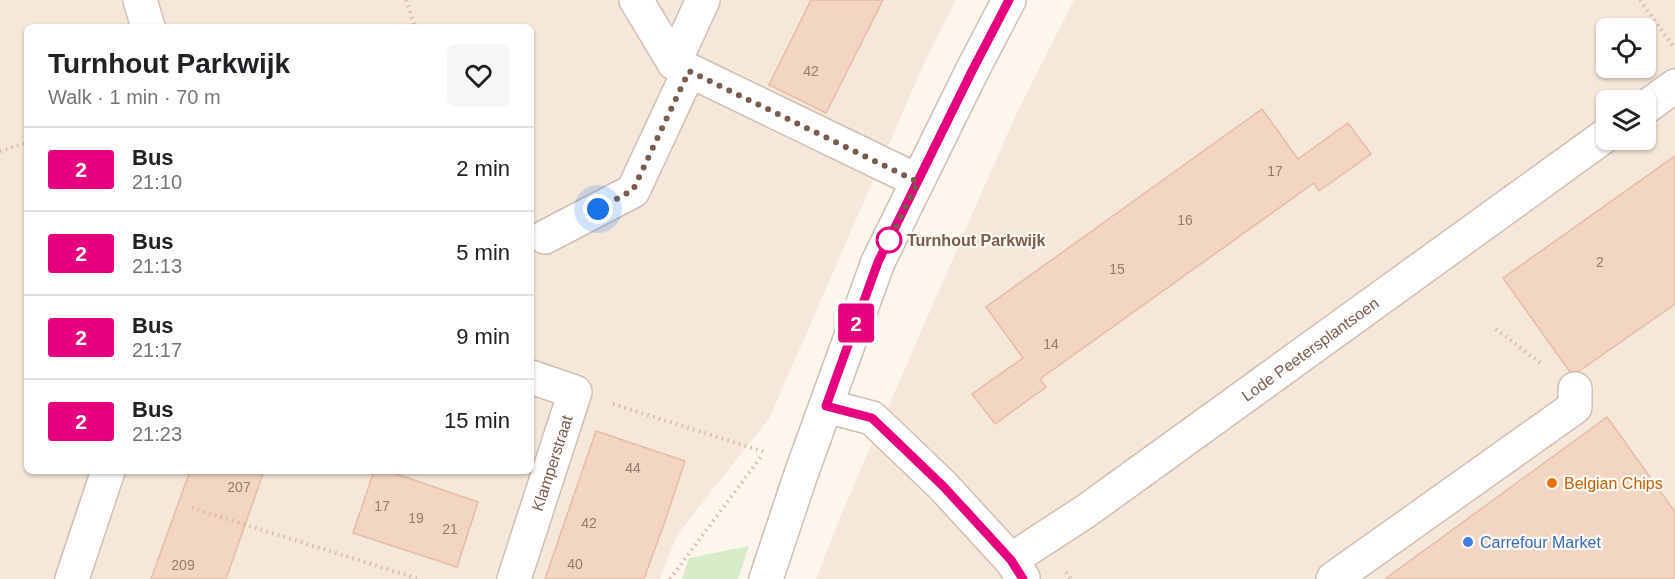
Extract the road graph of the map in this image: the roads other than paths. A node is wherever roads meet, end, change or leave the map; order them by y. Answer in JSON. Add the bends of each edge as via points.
{"nodes":[{"id":1,"x":140,"y":0,"type":"edge"},
{"id":2,"x":636,"y":0,"type":"edge"},
{"id":3,"x":703,"y":0,"type":"edge"},
{"id":4,"x":1009,"y":0,"type":"edge"},
{"id":5,"x":147,"y":24,"type":"edge"},
{"id":6,"x":681,"y":67,"type":"junction"},
{"id":7,"x":1675,"y":86,"type":"edge"},
{"id":8,"x":1656,"y":100,"type":"edge"},
{"id":9,"x":1596,"y":142,"type":"edge"},
{"id":10,"x":918,"y":182,"type":"junction"},
{"id":11,"x":545,"y":237,"type":"dead end"},
{"id":12,"x":534,"y":378,"type":"edge"},
{"id":13,"x":1575,"y":389,"type":"road end"},
{"id":14,"x":826,"y":406,"type":"junction"},
{"id":15,"x":107,"y":474,"type":"edge"},
{"id":16,"x":1017,"y":570,"type":"edge"},
{"id":17,"x":72,"y":579,"type":"edge"},
{"id":18,"x":514,"y":579,"type":"edge"},
{"id":19,"x":766,"y":579,"type":"edge"},
{"id":20,"x":1333,"y":579,"type":"edge"}],
"edges":[{"from":1,"to":5,"type":"street"},
{"from":2,"to":6,"type":"street"},
{"from":3,"to":6,"type":"street"},
{"from":4,"to":10,"type":"street"},
{"from":6,"to":10,"type":"street"},
{"from":6,"to":11,"type":"street","via":[[633,190]]},
{"from":7,"to":8,"type":"street"},
{"from":9,"to":16,"type":"street","name":"Lode Peetersplantsoen","via":[[1086,511]]},
{"from":10,"to":14,"type":"street","via":[[878,262]]},
{"from":12,"to":18,"type":"street","name":"Klamperstraat","via":[[575,392]]},
{"from":13,"to":20,"type":"street","via":[[1575,406]]},
{"from":14,"to":16,"type":"street","via":[[872,418],[943,486]]},
{"from":14,"to":19,"type":"street"},
{"from":15,"to":17,"type":"street"}]}
